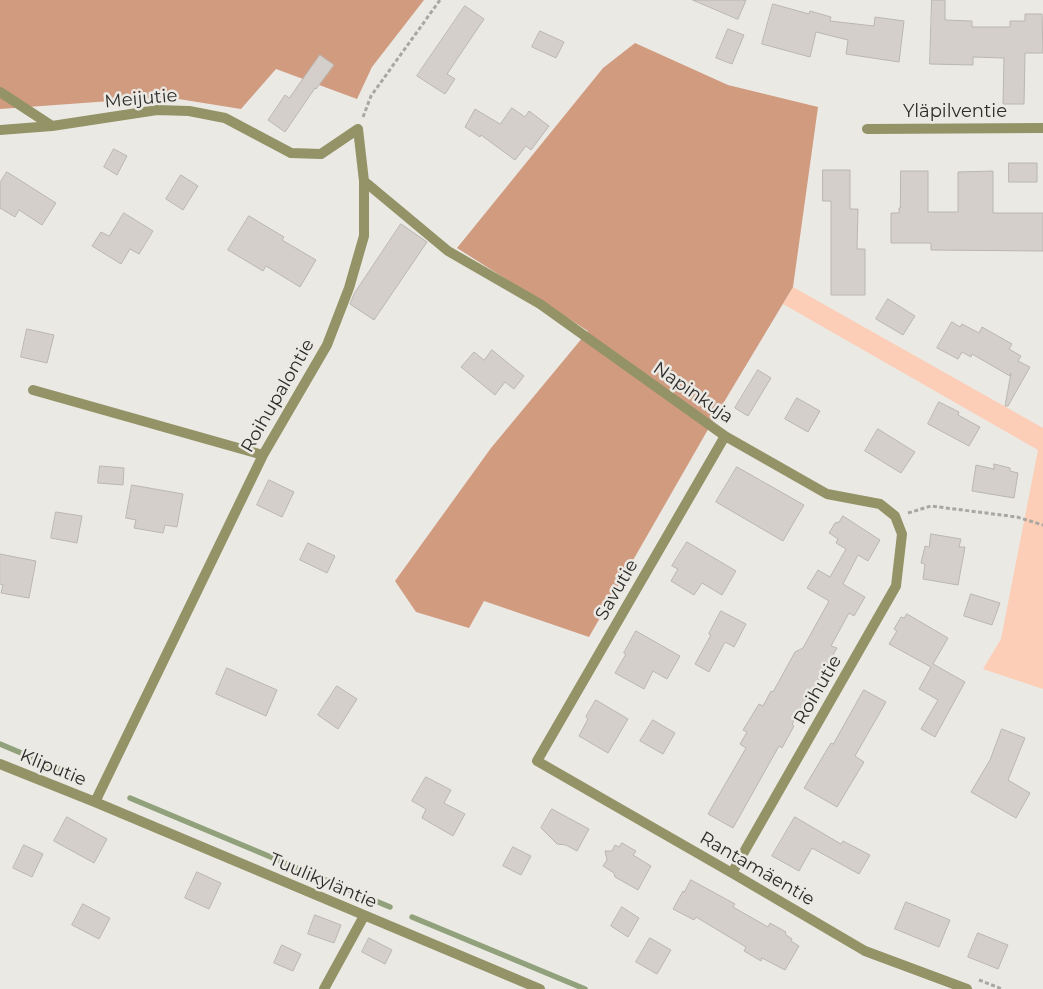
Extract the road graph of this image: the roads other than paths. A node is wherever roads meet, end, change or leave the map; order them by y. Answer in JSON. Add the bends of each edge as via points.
{"nodes":[{"id":1,"x":0,"y":92,"type":"edge"},
{"id":2,"x":52,"y":126,"type":"junction"},
{"id":3,"x":1043,"y":128,"type":"edge"},
{"id":4,"x":358,"y":129,"type":"joint"},
{"id":5,"x":867,"y":129,"type":"dead end"},
{"id":6,"x":0,"y":130,"type":"edge"},
{"id":7,"x":364,"y":181,"type":"junction"},
{"id":8,"x":33,"y":390,"type":"dead end"},
{"id":9,"x":724,"y":436,"type":"junction"},
{"id":10,"x":262,"y":455,"type":"junction"},
{"id":11,"x":895,"y":516,"type":"joint"},
{"id":12,"x":537,"y":761,"type":"joint"},
{"id":13,"x":0,"y":764,"type":"edge"},
{"id":14,"x":95,"y":802,"type":"junction"},
{"id":15,"x":732,"y":872,"type":"junction"},
{"id":16,"x":364,"y":916,"type":"junction"},
{"id":17,"x":324,"y":989,"type":"edge"},
{"id":18,"x":540,"y":989,"type":"edge"},
{"id":19,"x":967,"y":989,"type":"edge"}],
"edges":[{"from":1,"to":2,"type":"street"},
{"from":2,"to":4,"type":"street","name":"Meijutie","via":[[157,110],[190,111],[226,118],[291,153],[321,154]]},
{"from":2,"to":6,"type":"street","name":"Meijutie"},
{"from":3,"to":5,"type":"street","name":"Yläpilventie"},
{"from":4,"to":7,"type":"street","name":"Roihupalontie"},
{"from":7,"to":9,"type":"street","name":"Napinkuja","via":[[448,251],[540,304]]},
{"from":7,"to":10,"type":"street","name":"Roihupalontie","via":[[364,236],[350,288],[327,345]]},
{"from":8,"to":10,"type":"street"},
{"from":9,"to":11,"type":"street","name":"Napinkuja","via":[[826,494],[880,504]]},
{"from":9,"to":12,"type":"street","name":"Savutie"},
{"from":10,"to":14,"type":"street","name":"Roihupalontie"},
{"from":11,"to":15,"type":"street","name":"Roihutie","via":[[902,534],[896,586]]},
{"from":12,"to":15,"type":"street","name":"Rantamäentie"},
{"from":13,"to":14,"type":"street","name":"Kliputie"},
{"from":14,"to":16,"type":"street","name":"Tuulikyläntie"},
{"from":15,"to":19,"type":"street","name":"Rantamäentie","via":[[865,951]]},
{"from":16,"to":17,"type":"street"},
{"from":16,"to":18,"type":"street","name":"Tuulikyläntie"}]}
